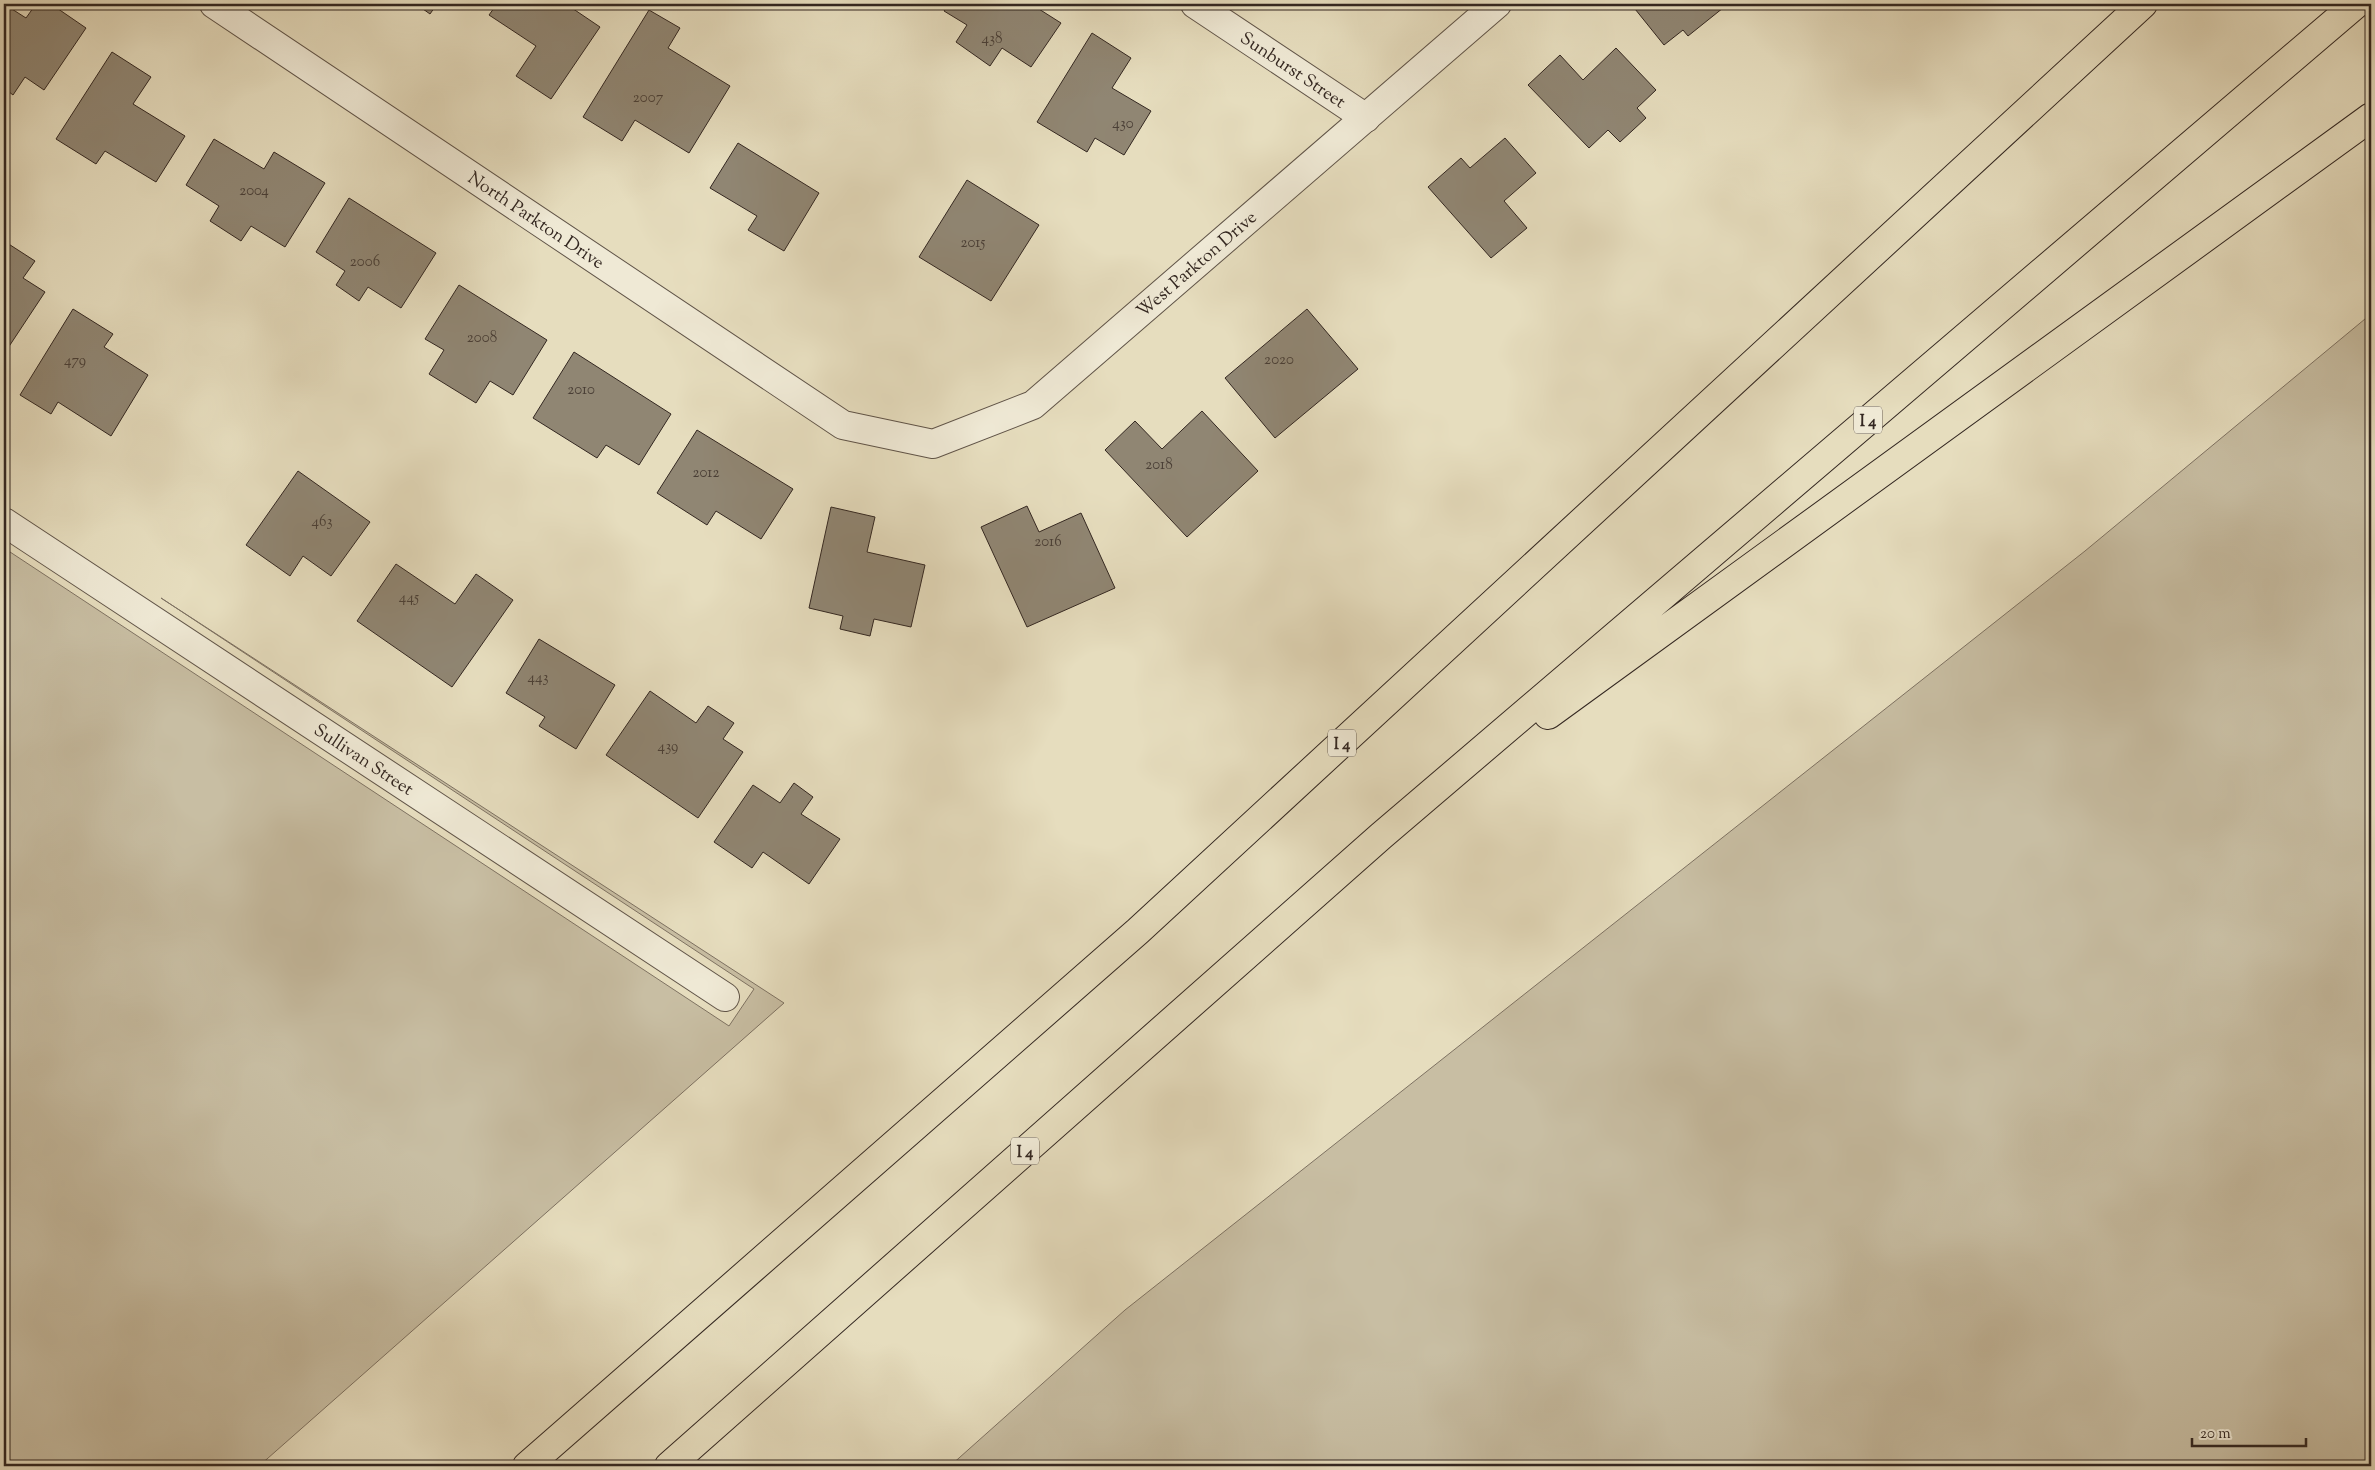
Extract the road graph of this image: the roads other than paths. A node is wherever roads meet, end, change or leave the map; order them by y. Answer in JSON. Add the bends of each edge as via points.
{"nodes":[{"id":1,"x":214,"y":4,"type":"edge"},
{"id":2,"x":1195,"y":4,"type":"edge"},
{"id":3,"x":1497,"y":4,"type":"edge"},
{"id":4,"x":2143,"y":4,"type":"edge"},
{"id":5,"x":2356,"y":4,"type":"edge"},
{"id":6,"x":2371,"y":117,"type":"edge"},
{"id":7,"x":1366,"y":118,"type":"junction"},
{"id":8,"x":862,"y":429,"type":"joint"},
{"id":9,"x":4,"y":522,"type":"edge"},
{"id":10,"x":1381,"y":836,"type":"junction"},
{"id":11,"x":725,"y":997,"type":"dead end"},
{"id":12,"x":526,"y":1466,"type":"edge"},
{"id":13,"x":668,"y":1466,"type":"edge"}],
"edges":[{"from":1,"to":8,"type":"street","name":"North Parkton Drive","via":[[843,425]]},
{"from":2,"to":7,"type":"street","name":"Sunburst Street"},
{"from":3,"to":7,"type":"street","name":"West Parkton Drive"},
{"from":4,"to":12,"type":"highway","number":"I 4","via":[[1138,931]]},
{"from":5,"to":10,"type":"highway","number":"I 4"},
{"from":6,"to":10,"type":"highway"},
{"from":7,"to":8,"type":"street","name":"West Parkton Drive","via":[[1033,406],[933,444]]},
{"from":9,"to":11,"type":"street","name":"Sullivan Street"},
{"from":10,"to":13,"type":"highway","number":"I 4"}]}
